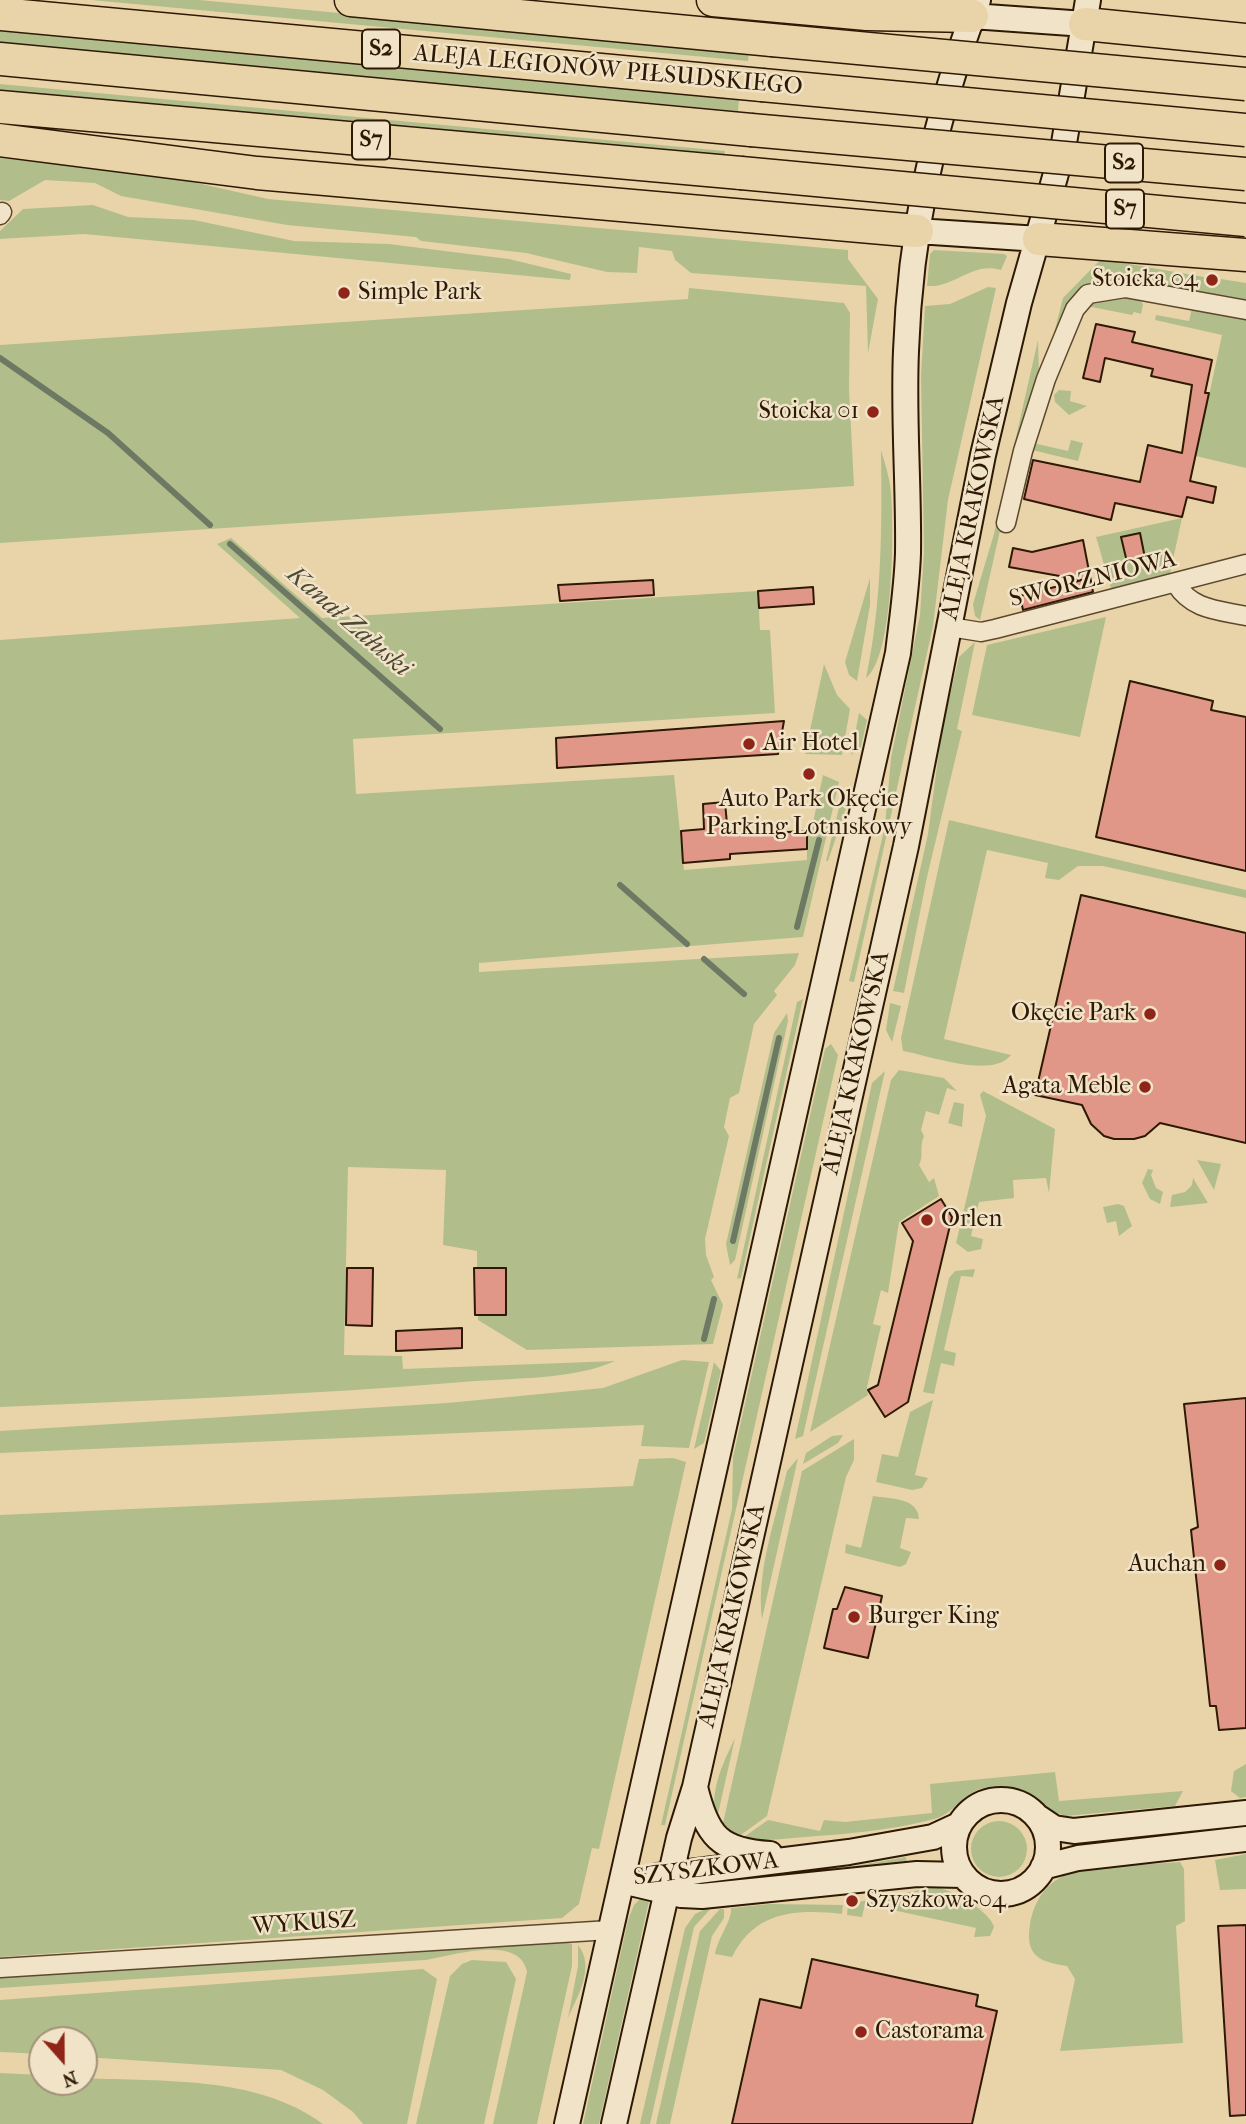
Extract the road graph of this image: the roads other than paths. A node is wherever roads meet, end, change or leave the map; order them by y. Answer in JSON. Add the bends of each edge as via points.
{"nodes":[{"id":1,"x":351,"y":0,"type":"edge"},
{"id":2,"x":713,"y":0,"type":"edge"},
{"id":3,"x":975,"y":8,"type":"edge"},
{"id":4,"x":1086,"y":12,"type":"edge"},
{"id":5,"x":0,"y":14,"type":"edge"},
{"id":6,"x":1246,"y":40,"type":"edge"},
{"id":7,"x":0,"y":59,"type":"edge"},
{"id":8,"x":1246,"y":84,"type":"edge"},
{"id":9,"x":0,"y":107,"type":"edge"},
{"id":10,"x":1246,"y":130,"type":"edge"},
{"id":11,"x":0,"y":140,"type":"edge"},
{"id":12,"x":1246,"y":174,"type":"edge"},
{"id":13,"x":1246,"y":220,"type":"edge"},
{"id":14,"x":917,"y":231,"type":"junction"},
{"id":15,"x":1039,"y":239,"type":"junction"},
{"id":16,"x":1246,"y":255,"type":"edge"},
{"id":17,"x":1246,"y":310,"type":"edge"},
{"id":18,"x":1006,"y":523,"type":"dead end"},
{"id":19,"x":1246,"y":564,"type":"edge"},
{"id":20,"x":1176,"y":584,"type":"junction"},
{"id":21,"x":1246,"y":616,"type":"edge"},
{"id":22,"x":950,"y":627,"type":"junction"},
{"id":23,"x":695,"y":1787,"type":"junction"},
{"id":24,"x":1246,"y":1814,"type":"edge"},
{"id":25,"x":1039,"y":1818,"type":"junction"},
{"id":26,"x":959,"y":1825,"type":"junction"},
{"id":27,"x":1246,"y":1839,"type":"edge"},
{"id":28,"x":806,"y":1857,"type":"junction"},
{"id":29,"x":1044,"y":1867,"type":"junction"},
{"id":30,"x":963,"y":1875,"type":"junction"},
{"id":31,"x":622,"y":1881,"type":"junction"},
{"id":32,"x":668,"y":1883,"type":"junction"},
{"id":33,"x":610,"y":1930,"type":"junction"},
{"id":34,"x":0,"y":1968,"type":"edge"},
{"id":35,"x":567,"y":2124,"type":"edge"},
{"id":36,"x":614,"y":2124,"type":"edge"}],
"edges":[{"from":1,"to":8,"type":"highway","bridge":true},
{"from":2,"to":3,"type":"highway","via":[[867,14]]},
{"from":3,"to":4,"type":"main road"},
{"from":3,"to":14,"type":"main road","name":"ALEJA KRAKOWSKA","via":[[939,122]]},
{"from":4,"to":6,"type":"highway"},
{"from":4,"to":15,"type":"main road","name":"ALEJA KRAKOWSKA","via":[[1063,149]]},
{"from":5,"to":10,"type":"highway","name":"ALEJA LEGIONÓW PIŁSUDSKIEGO","number":"S2","bridge":true},
{"from":7,"to":12,"type":"highway","name":"ALEJA LEGIONÓW PIŁSUDSKIEGO","number":"S2","bridge":true},
{"from":9,"to":13,"type":"highway","number":"S7","bridge":true},
{"from":11,"to":14,"type":"highway","via":[[257,173]]},
{"from":14,"to":15,"type":"main road"},
{"from":14,"to":31,"type":"main road","name":"ALEJA KRAKOWSKA","via":[[904,410],[908,553],[898,653]]},
{"from":15,"to":16,"type":"highway"},
{"from":15,"to":22,"type":"main road","name":"ALEJA KRAKOWSKA","via":[[983,455]]},
{"from":17,"to":18,"type":"street","via":[[1125,288],[1088,294],[1075,309],[1046,379]]},
{"from":19,"to":20,"type":"street","name":"SWORZNIOWA"},
{"from":20,"to":21,"type":"street","via":[[1194,604]]},
{"from":20,"to":22,"type":"street","name":"SWORZNIOWA","via":[[981,632]]},
{"from":22,"to":23,"type":"main road","name":"ALEJA KRAKOWSKA","via":[[906,846]]},
{"from":23,"to":28,"type":"main road","via":[[706,1822],[727,1845],[742,1852]]},
{"from":23,"to":32,"type":"main road","name":"ALEJA KRAKOWSKA"},
{"from":24,"to":25,"type":"main road","via":[[1074,1831],[1054,1828]]},
{"from":25,"to":26,"type":"main road","via":[[1020,1804],[997,1800],[975,1807]]},
{"from":25,"to":29,"type":"main road","via":[[1048,1842]]},
{"from":26,"to":28,"type":"main road","name":"SZYSZKOWA","via":[[933,1837]]},
{"from":26,"to":30,"type":"main road","via":[[954,1845]]},
{"from":27,"to":29,"type":"main road","via":[[1078,1858]]},
{"from":28,"to":32,"type":"main road","name":"SZYSZKOWA"},
{"from":29,"to":30,"type":"main road","via":[[1029,1885],[1008,1893],[983,1890]]},
{"from":30,"to":32,"type":"main road","name":"SZYSZKOWA","via":[[917,1874],[702,1896]]},
{"from":31,"to":32,"type":"main road","name":"SZYSZKOWA"},
{"from":31,"to":33,"type":"main road","name":"ALEJA KRAKOWSKA"},
{"from":32,"to":36,"type":"main road","name":"ALEJA KRAKOWSKA"},
{"from":33,"to":34,"type":"street","name":"WYKUSZ"},
{"from":33,"to":35,"type":"main road","name":"ALEJA KRAKOWSKA"}]}
